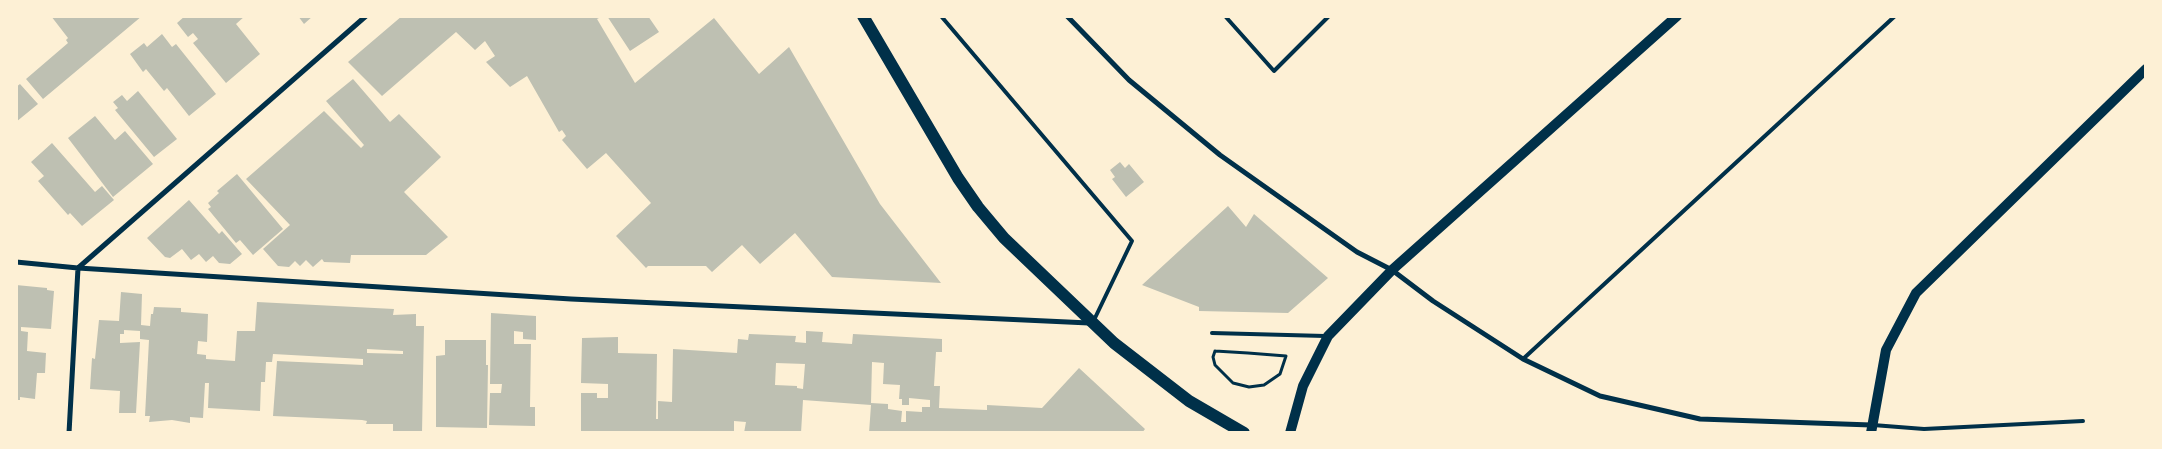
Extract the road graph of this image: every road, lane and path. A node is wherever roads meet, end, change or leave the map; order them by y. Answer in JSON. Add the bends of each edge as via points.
{"nodes":[{"id":1,"x":366,"y":16,"type":"edge"},
{"id":2,"x":864,"y":16,"type":"edge"},
{"id":3,"x":941,"y":16,"type":"edge"},
{"id":4,"x":1067,"y":16,"type":"edge"},
{"id":5,"x":1225,"y":16,"type":"edge"},
{"id":6,"x":1328,"y":16,"type":"edge"},
{"id":7,"x":1677,"y":16,"type":"edge"},
{"id":8,"x":1895,"y":16,"type":"edge"},
{"id":9,"x":2146,"y":69,"type":"edge"},
{"id":10,"x":16,"y":262,"type":"edge"},
{"id":11,"x":78,"y":268,"type":"junction"},
{"id":12,"x":1392,"y":270,"type":"junction"},
{"id":13,"x":1092,"y":323,"type":"junction"},
{"id":14,"x":1212,"y":333,"type":"dead end"},
{"id":15,"x":1328,"y":336,"type":"junction"},
{"id":16,"x":1523,"y":359,"type":"junction"},
{"id":17,"x":1280,"y":374,"type":"joint"},
{"id":18,"x":2083,"y":421,"type":"dead end"},
{"id":19,"x":1871,"y":429,"type":"edge"},
{"id":20,"x":70,"y":433,"type":"edge"},
{"id":21,"x":1244,"y":433,"type":"edge"},
{"id":22,"x":1290,"y":433,"type":"edge"}],
"edges":[{"from":1,"to":11,"type":"street"},
{"from":2,"to":13,"type":"main road","via":[[928,130],[978,207],[1004,238]]},
{"from":3,"to":13,"type":"lane","via":[[1132,241]]},
{"from":4,"to":12,"type":"street","via":[[1129,80],[1220,155],[1357,252]]},
{"from":5,"to":6,"type":"lane","via":[[1274,71]]},
{"from":7,"to":12,"type":"main road"},
{"from":8,"to":16,"type":"lane"},
{"from":9,"to":19,"type":"main road","via":[[1916,293],[1886,350]]},
{"from":10,"to":11,"type":"street"},
{"from":11,"to":13,"type":"street","via":[[571,300]]},
{"from":11,"to":20,"type":"street"},
{"from":12,"to":15,"type":"main road"},
{"from":12,"to":16,"type":"street","via":[[1433,301]]},
{"from":13,"to":21,"type":"main road","via":[[1151,374]]},
{"from":14,"to":15,"type":"lane"},
{"from":15,"to":22,"type":"main road","via":[[1303,386]]},
{"from":16,"to":19,"type":"street","via":[[1600,396],[1700,419]]},
{"from":17,"to":17,"type":"path","via":[[1264,385],[1249,387],[1233,382],[1215,365],[1213,357],[1215,351],[1286,356]]},
{"from":18,"to":19,"type":"lane"}]}
